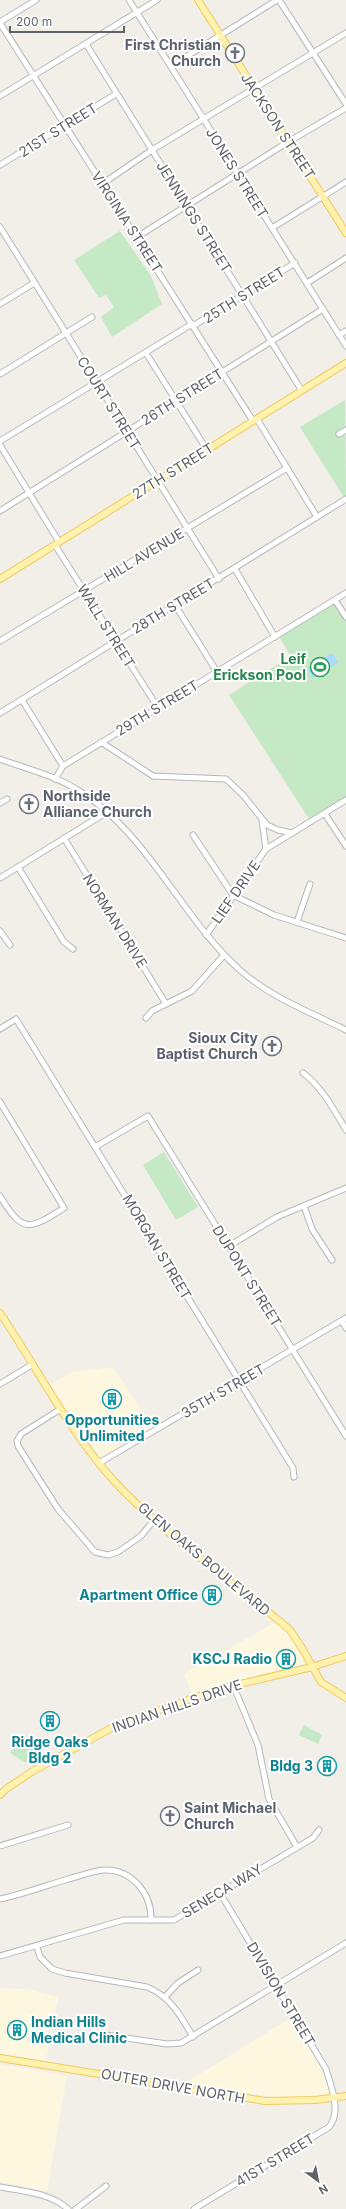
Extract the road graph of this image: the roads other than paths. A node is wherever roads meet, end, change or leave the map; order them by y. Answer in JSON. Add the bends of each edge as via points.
{"nodes":[{"id":1,"x":36,"y":0,"type":"edge"},
{"id":2,"x":129,"y":0,"type":"edge"},
{"id":3,"x":157,"y":0,"type":"edge"},
{"id":4,"x":198,"y":0,"type":"edge"},
{"id":5,"x":278,"y":0,"type":"edge"},
{"id":6,"x":137,"y":12,"type":"junction"},
{"id":7,"x":0,"y":22,"type":"edge"},
{"id":8,"x":346,"y":33,"type":"edge"},
{"id":9,"x":220,"y":36,"type":"junction"},
{"id":10,"x":86,"y":44,"type":"junction"},
{"id":11,"x":313,"y":53,"type":"junction"},
{"id":12,"x":171,"y":66,"type":"junction"},
{"id":13,"x":34,"y":76,"type":"junction"},
{"id":14,"x":254,"y":89,"type":"junction"},
{"id":15,"x":116,"y":94,"type":"junction"},
{"id":16,"x":0,"y":96,"type":"edge"},
{"id":17,"x":346,"y":104,"type":"edge"},
{"id":18,"x":346,"y":108,"type":"edge"},
{"id":19,"x":203,"y":119,"type":"junction"},
{"id":20,"x":65,"y":125,"type":"junction"},
{"id":21,"x":288,"y":142,"type":"junction"},
{"id":22,"x":152,"y":150,"type":"junction"},
{"id":23,"x":0,"y":166,"type":"edge"},
{"id":24,"x":238,"y":174,"type":"junction"},
{"id":25,"x":346,"y":182,"type":"edge"},
{"id":26,"x":102,"y":184,"type":"junction"},
{"id":27,"x":323,"y":196,"type":"junction"},
{"id":28,"x":187,"y":205,"type":"junction"},
{"id":29,"x":272,"y":228,"type":"junction"},
{"id":30,"x":1,"y":231,"type":"edge"},
{"id":31,"x":346,"y":233,"type":"edge"},
{"id":32,"x":136,"y":237,"type":"junction"},
{"id":33,"x":346,"y":258,"type":"edge"},
{"id":34,"x":294,"y":263,"type":"junction"},
{"id":35,"x":34,"y":283,"type":"junction"},
{"id":36,"x":307,"y":283,"type":"junction"},
{"id":37,"x":243,"y":295,"type":"junction"},
{"id":38,"x":0,"y":304,"type":"edge"},
{"id":39,"x":323,"y":309,"type":"junction"},
{"id":40,"x":92,"y":317,"type":"dead end"},
{"id":41,"x":192,"y":325,"type":"junction"},
{"id":42,"x":346,"y":331,"type":"edge"},
{"id":43,"x":66,"y":333,"type":"junction"},
{"id":44,"x":339,"y":335,"type":"junction"},
{"id":45,"x":271,"y":341,"type":"junction"},
{"id":46,"x":346,"y":346,"type":"edge"},
{"id":47,"x":146,"y":353,"type":"junction"},
{"id":48,"x":346,"y":364,"type":"edge"},
{"id":49,"x":222,"y":372,"type":"junction"},
{"id":50,"x":0,"y":374,"type":"edge"},
{"id":51,"x":97,"y":384,"type":"junction"},
{"id":52,"x":302,"y":391,"type":"junction"},
{"id":53,"x":176,"y":400,"type":"junction"},
{"id":54,"x":255,"y":420,"type":"junction"},
{"id":55,"x":346,"y":430,"type":"edge"},
{"id":56,"x":127,"y":431,"type":"junction"},
{"id":57,"x":339,"y":434,"type":"dead end"},
{"id":58,"x":0,"y":441,"type":"edge"},
{"id":59,"x":0,"y":445,"type":"edge"},
{"id":60,"x":207,"y":450,"type":"junction"},
{"id":61,"x":287,"y":468,"type":"junction"},
{"id":62,"x":158,"y":481,"type":"junction"},
{"id":63,"x":30,"y":493,"type":"junction"},
{"id":64,"x":346,"y":499,"type":"edge"},
{"id":65,"x":0,"y":511,"type":"edge"},
{"id":66,"x":317,"y":517,"type":"junction"},
{"id":67,"x":188,"y":528,"type":"junction"},
{"id":68,"x":57,"y":543,"type":"junction"},
{"id":69,"x":235,"y":569,"type":"junction"},
{"id":70,"x":0,"y":579,"type":"edge"},
{"id":71,"x":219,"y":579,"type":"junction"},
{"id":72,"x":84,"y":591,"type":"junction"},
{"id":73,"x":346,"y":593,"type":"edge"},
{"id":74,"x":335,"y":600,"type":"junction"},
{"id":75,"x":175,"y":605,"type":"junction"},
{"id":76,"x":346,"y":617,"type":"edge"},
{"id":77,"x":275,"y":636,"type":"junction"},
{"id":78,"x":115,"y":640,"type":"junction"},
{"id":79,"x":0,"y":641,"type":"edge"},
{"id":80,"x":217,"y":672,"type":"junction"},
{"id":81,"x":22,"y":700,"type":"junction"},
{"id":82,"x":158,"y":708,"type":"junction"},
{"id":83,"x":0,"y":713,"type":"edge"},
{"id":84,"x":101,"y":742,"type":"junction"},
{"id":85,"x":0,"y":759,"type":"edge"},
{"id":86,"x":63,"y":766,"type":"junction"},
{"id":87,"x":55,"y":779,"type":"junction"},
{"id":88,"x":7,"y":799,"type":"dead end"},
{"id":89,"x":346,"y":800,"type":"edge"},
{"id":90,"x":0,"y":803,"type":"edge"},
{"id":91,"x":107,"y":812,"type":"junction"},
{"id":92,"x":325,"y":814,"type":"junction"},
{"id":93,"x":262,"y":820,"type":"junction"},
{"id":94,"x":292,"y":833,"type":"junction"},
{"id":95,"x":193,"y":835,"type":"dead end"},
{"id":96,"x":64,"y":838,"type":"junction"},
{"id":97,"x":346,"y":846,"type":"edge"},
{"id":98,"x":266,"y":849,"type":"junction"},
{"id":99,"x":18,"y":867,"type":"junction"},
{"id":100,"x":0,"y":878,"type":"edge"},
{"id":101,"x":310,"y":884,"type":"dead end"},
{"id":102,"x":233,"y":894,"type":"junction"},
{"id":103,"x":297,"y":922,"type":"junction"},
{"id":104,"x":0,"y":931,"type":"edge"},
{"id":105,"x":206,"y":935,"type":"junction"},
{"id":106,"x":346,"y":938,"type":"edge"},
{"id":107,"x":10,"y":945,"type":"dead end"},
{"id":108,"x":72,"y":949,"type":"dead end"},
{"id":109,"x":224,"y":955,"type":"junction"},
{"id":110,"x":166,"y":1004,"type":"junction"},
{"id":111,"x":146,"y":1018,"type":"dead end"},
{"id":112,"x":0,"y":1029,"type":"edge"},
{"id":113,"x":346,"y":1030,"type":"edge"},
{"id":114,"x":303,"y":1073,"type":"dead end"},
{"id":115,"x":0,"y":1102,"type":"edge"},
{"id":116,"x":346,"y":1130,"type":"edge"},
{"id":117,"x":95,"y":1147,"type":"junction"},
{"id":118,"x":346,"y":1188,"type":"edge"},
{"id":119,"x":0,"y":1196,"type":"edge"},
{"id":120,"x":304,"y":1206,"type":"junction"},
{"id":121,"x":229,"y":1246,"type":"junction"},
{"id":122,"x":332,"y":1260,"type":"dead end"},
{"id":123,"x":0,"y":1313,"type":"edge"},
{"id":124,"x":2,"y":1320,"type":"edge"},
{"id":125,"x":344,"y":1320,"type":"edge"},
{"id":126,"x":346,"y":1328,"type":"edge"},
{"id":127,"x":293,"y":1350,"type":"junction"},
{"id":128,"x":32,"y":1364,"type":"junction"},
{"id":129,"x":239,"y":1382,"type":"junction"},
{"id":130,"x":0,"y":1384,"type":"edge"},
{"id":131,"x":59,"y":1410,"type":"junction"},
{"id":132,"x":346,"y":1436,"type":"edge"},
{"id":133,"x":99,"y":1463,"type":"junction"},
{"id":134,"x":294,"y":1477,"type":"dead end"},
{"id":135,"x":154,"y":1520,"type":"junction"},
{"id":136,"x":346,"y":1656,"type":"edge"},
{"id":137,"x":312,"y":1666,"type":"junction"},
{"id":138,"x":234,"y":1685,"type":"junction"},
{"id":139,"x":346,"y":1698,"type":"edge"},
{"id":140,"x":0,"y":1795,"type":"edge"},
{"id":141,"x":68,"y":1825,"type":"dead end"},
{"id":142,"x":319,"y":1830,"type":"dead end"},
{"id":143,"x":0,"y":1846,"type":"edge"},
{"id":144,"x":297,"y":1847,"type":"junction"},
{"id":145,"x":220,"y":1893,"type":"junction"},
{"id":146,"x":0,"y":1900,"type":"edge"},
{"id":147,"x":151,"y":1920,"type":"junction"},
{"id":148,"x":346,"y":1943,"type":"edge"},
{"id":149,"x":37,"y":1946,"type":"junction"},
{"id":150,"x":0,"y":1956,"type":"edge"},
{"id":151,"x":198,"y":1970,"type":"dead end"},
{"id":152,"x":277,"y":1986,"type":"junction"},
{"id":153,"x":165,"y":1997,"type":"junction"},
{"id":154,"x":106,"y":2034,"type":"dead end"},
{"id":155,"x":193,"y":2037,"type":"junction"},
{"id":156,"x":0,"y":2058,"type":"edge"},
{"id":157,"x":346,"y":2096,"type":"edge"},
{"id":158,"x":334,"y":2098,"type":"junction"},
{"id":159,"x":106,"y":2186,"type":"dead end"},
{"id":160,"x":0,"y":2187,"type":"edge"},
{"id":161,"x":68,"y":2209,"type":"edge"},
{"id":162,"x":76,"y":2209,"type":"edge"},
{"id":163,"x":194,"y":2209,"type":"edge"}],
"edges":[{"from":1,"to":7,"type":"street"},
{"from":2,"to":6,"type":"street","name":"JONES STREET"},
{"from":3,"to":6,"type":"street"},
{"from":4,"to":9,"type":"main road","name":"JACKSON STREET"},
{"from":5,"to":9,"type":"street"},
{"from":5,"to":11,"type":"street"},
{"from":6,"to":10,"type":"street"},
{"from":6,"to":12,"type":"street","name":"JONES STREET"},
{"from":7,"to":13,"type":"street","name":"VIRGINIA STREET"},
{"from":8,"to":11,"type":"street"},
{"from":9,"to":12,"type":"street"},
{"from":9,"to":14,"type":"main road","name":"JACKSON STREET"},
{"from":10,"to":13,"type":"street"},
{"from":10,"to":15,"type":"street","name":"JENNINGS STREET"},
{"from":11,"to":14,"type":"street"},
{"from":11,"to":17,"type":"street"},
{"from":12,"to":19,"type":"street","name":"JONES STREET"},
{"from":13,"to":16,"type":"street"},
{"from":13,"to":20,"type":"street","name":"VIRGINIA STREET"},
{"from":14,"to":19,"type":"street"},
{"from":14,"to":21,"type":"main road","name":"JACKSON STREET"},
{"from":15,"to":20,"type":"street","name":"21ST STREET"},
{"from":15,"to":22,"type":"street","name":"JENNINGS STREET"},
{"from":18,"to":21,"type":"street"},
{"from":19,"to":22,"type":"street"},
{"from":19,"to":24,"type":"street","name":"JONES STREET"},
{"from":20,"to":23,"type":"street","name":"21ST STREET"},
{"from":20,"to":26,"type":"street","name":"VIRGINIA STREET"},
{"from":21,"to":24,"type":"street"},
{"from":21,"to":27,"type":"main road","name":"JACKSON STREET"},
{"from":22,"to":26,"type":"street"},
{"from":22,"to":28,"type":"street","name":"JENNINGS STREET"},
{"from":24,"to":28,"type":"street"},
{"from":24,"to":29,"type":"street","name":"JONES STREET"},
{"from":25,"to":27,"type":"street"},
{"from":26,"to":32,"type":"street","name":"VIRGINIA STREET"},
{"from":27,"to":29,"type":"street"},
{"from":27,"to":31,"type":"main road","name":"JACKSON STREET"},
{"from":28,"to":32,"type":"street"},
{"from":28,"to":37,"type":"street","name":"JENNINGS STREET"},
{"from":29,"to":34,"type":"street","name":"JONES STREET"},
{"from":30,"to":35,"type":"street","name":"COURT STREET"},
{"from":32,"to":41,"type":"street","name":"VIRGINIA STREET"},
{"from":33,"to":36,"type":"street","name":"25TH STREET"},
{"from":34,"to":36,"type":"street","name":"JONES STREET"},
{"from":34,"to":37,"type":"street","name":"25TH STREET"},
{"from":35,"to":38,"type":"street"},
{"from":35,"to":43,"type":"street","name":"COURT STREET"},
{"from":36,"to":39,"type":"street","name":"JONES STREET"},
{"from":37,"to":41,"type":"street","name":"25TH STREET"},
{"from":37,"to":45,"type":"street","name":"JENNINGS STREET"},
{"from":39,"to":44,"type":"street","name":"JONES STREET"},
{"from":39,"to":45,"type":"street","name":"26TH STREET"},
{"from":40,"to":43,"type":"street"},
{"from":41,"to":47,"type":"street","name":"25TH STREET"},
{"from":41,"to":49,"type":"street","name":"VIRGINIA STREET"},
{"from":42,"to":44,"type":"street"},
{"from":43,"to":50,"type":"street"},
{"from":43,"to":51,"type":"street","name":"COURT STREET"},
{"from":44,"to":46,"type":"street","name":"JONES STREET"},
{"from":45,"to":49,"type":"street","name":"26TH STREET"},
{"from":45,"to":52,"type":"street","name":"JENNINGS STREET"},
{"from":47,"to":51,"type":"street","name":"25TH STREET"},
{"from":47,"to":53,"type":"street"},
{"from":48,"to":52,"type":"main road","name":"27TH STREET"},
{"from":49,"to":53,"type":"street","name":"26TH STREET"},
{"from":49,"to":54,"type":"street","name":"VIRGINIA STREET"},
{"from":51,"to":56,"type":"street","name":"COURT STREET"},
{"from":51,"to":58,"type":"street","name":"25TH STREET"},
{"from":52,"to":54,"type":"main road","name":"27TH STREET"},
{"from":53,"to":56,"type":"street","name":"26TH STREET"},
{"from":53,"to":60,"type":"street"},
{"from":54,"to":60,"type":"main road","name":"27TH STREET"},
{"from":54,"to":61,"type":"street","name":"VIRGINIA STREET"},
{"from":55,"to":57,"type":"street"},
{"from":56,"to":62,"type":"street","name":"COURT STREET"},
{"from":56,"to":63,"type":"street","name":"26TH STREET"},
{"from":59,"to":63,"type":"street","name":"WALL STREET"},
{"from":60,"to":62,"type":"main road","name":"27TH STREET"},
{"from":61,"to":66,"type":"street","name":"VIRGINIA STREET"},
{"from":61,"to":67,"type":"street","name":"HILL AVENUE"},
{"from":62,"to":67,"type":"street","name":"COURT STREET"},
{"from":62,"to":68,"type":"main road","name":"27TH STREET"},
{"from":63,"to":65,"type":"street","name":"26TH STREET"},
{"from":63,"to":68,"type":"street","name":"WALL STREET"},
{"from":64,"to":66,"type":"street","name":"28TH STREET"},
{"from":66,"to":69,"type":"street","name":"28TH STREET"},
{"from":67,"to":71,"type":"street","name":"COURT STREET"},
{"from":67,"to":72,"type":"street","name":"HILL AVENUE"},
{"from":68,"to":70,"type":"main road","name":"27TH STREET"},
{"from":68,"to":72,"type":"street","name":"WALL STREET"},
{"from":69,"to":71,"type":"street","name":"28TH STREET"},
{"from":69,"to":77,"type":"street"},
{"from":71,"to":75,"type":"street","name":"28TH STREET"},
{"from":72,"to":78,"type":"street","name":"WALL STREET"},
{"from":72,"to":79,"type":"street","name":"HILL AVENUE"},
{"from":73,"to":74,"type":"street","name":"29TH STREET"},
{"from":74,"to":76,"type":"street"},
{"from":74,"to":77,"type":"street","name":"29TH STREET"},
{"from":75,"to":78,"type":"street","name":"28TH STREET"},
{"from":75,"to":80,"type":"street"},
{"from":77,"to":80,"type":"street","name":"29TH STREET"},
{"from":78,"to":81,"type":"street","name":"28TH STREET"},
{"from":78,"to":82,"type":"street","name":"WALL STREET"},
{"from":80,"to":82,"type":"street","name":"29TH STREET"},
{"from":81,"to":83,"type":"street","name":"28TH STREET"},
{"from":81,"to":86,"type":"street"},
{"from":82,"to":84,"type":"street","name":"29TH STREET"},
{"from":84,"to":86,"type":"street","name":"29TH STREET"},
{"from":84,"to":93,"type":"street","via":[[153,776],[226,779],[243,795]]},
{"from":85,"to":87,"type":"street"},
{"from":86,"to":87,"type":"street","name":"29TH STREET"},
{"from":87,"to":91,"type":"street","via":[[80,791]]},
{"from":88,"to":90,"type":"street"},
{"from":89,"to":92,"type":"street"},
{"from":91,"to":96,"type":"street"},
{"from":91,"to":105,"type":"street","via":[[149,858]]},
{"from":92,"to":94,"type":"street"},
{"from":92,"to":97,"type":"street"},
{"from":93,"to":94,"type":"street","via":[[278,830]]},
{"from":93,"to":98,"type":"street"},
{"from":94,"to":98,"type":"street"},
{"from":95,"to":102,"type":"street"},
{"from":96,"to":99,"type":"street"},
{"from":96,"to":110,"type":"street","name":"NORMAN DRIVE"},
{"from":98,"to":102,"type":"street","name":"LIEF DRIVE"},
{"from":99,"to":100,"type":"street"},
{"from":99,"to":108,"type":"street","via":[[64,942]]},
{"from":101,"to":103,"type":"street"},
{"from":102,"to":103,"type":"street","via":[[266,912]]},
{"from":102,"to":105,"type":"street","name":"LIEF DRIVE"},
{"from":103,"to":106,"type":"street"},
{"from":104,"to":107,"type":"street"},
{"from":105,"to":109,"type":"street"},
{"from":109,"to":110,"type":"street","via":[[192,991]]},
{"from":109,"to":113,"type":"street","via":[[265,990]]},
{"from":110,"to":111,"type":"street","via":[[152,1011]]},
{"from":112,"to":117,"type":"street","name":"MORGAN STREET","via":[[16,1019]]},
{"from":114,"to":116,"type":"street","via":[[329,1102]]},
{"from":115,"to":119,"type":"street","via":[[64,1208],[35,1225],[22,1224],[12,1215]]},
{"from":117,"to":121,"type":"street","name":"DUPONT STREET","via":[[148,1116]]},
{"from":117,"to":129,"type":"street","name":"MORGAN STREET"},
{"from":118,"to":120,"type":"street"},
{"from":120,"to":121,"type":"street","via":[[277,1217]]},
{"from":120,"to":122,"type":"street","via":[[312,1230]]},
{"from":121,"to":127,"type":"street","name":"DUPONT STREET"},
{"from":123,"to":124,"type":"main road","name":"GLEN OAKS BOULEVARD"},
{"from":124,"to":128,"type":"main road","name":"GLEN OAKS BOULEVARD"},
{"from":125,"to":126,"type":"street"},
{"from":125,"to":127,"type":"street","name":"35TH STREET"},
{"from":127,"to":129,"type":"street","name":"35TH STREET"},
{"from":127,"to":132,"type":"street","name":"DUPONT STREET"},
{"from":128,"to":130,"type":"street"},
{"from":128,"to":131,"type":"main road","name":"GLEN OAKS BOULEVARD"},
{"from":129,"to":133,"type":"street","name":"35TH STREET"},
{"from":129,"to":134,"type":"street","name":"MORGAN STREET","via":[[293,1468]]},
{"from":131,"to":133,"type":"main road","name":"GLEN OAKS BOULEVARD"},
{"from":131,"to":135,"type":"street","via":[[21,1434],[18,1437],[18,1446],[58,1509],[91,1548],[100,1554],[118,1552],[141,1536]]},
{"from":133,"to":135,"type":"main road","name":"GLEN OAKS BOULEVARD"},
{"from":135,"to":137,"type":"main road","name":"GLEN OAKS BOULEVARD","via":[[290,1630]]},
{"from":136,"to":137,"type":"main road","name":"INDIAN HILLS DRIVE"},
{"from":137,"to":138,"type":"main road","name":"INDIAN HILLS DRIVE"},
{"from":137,"to":139,"type":"main road","name":"GLEN OAKS BOULEVARD","via":[[325,1686]]},
{"from":138,"to":140,"type":"main road","name":"INDIAN HILLS DRIVE","via":[[117,1725],[33,1771]]},
{"from":138,"to":144,"type":"street","via":[[258,1745],[269,1799]]},
{"from":141,"to":143,"type":"street"},
{"from":142,"to":144,"type":"street","name":"SENECA WAY","via":[[313,1838]]},
{"from":144,"to":145,"type":"street","name":"SENECA WAY"},
{"from":145,"to":147,"type":"street","name":"SENECA WAY","via":[[174,1920]]},
{"from":145,"to":152,"type":"street","name":"DIVISION STREET"},
{"from":146,"to":147,"type":"street","via":[[84,1874],[111,1870],[129,1877],[140,1886],[150,1905]]},
{"from":147,"to":149,"type":"street","name":"SENECA WAY","via":[[117,1922]]},
{"from":148,"to":152,"type":"street"},
{"from":149,"to":150,"type":"street","name":"SENECA WAY"},
{"from":149,"to":153,"type":"street","via":[[40,1957],[52,1969],[147,1987]]},
{"from":151,"to":153,"type":"street","via":[[178,1983]]},
{"from":152,"to":155,"type":"street"},
{"from":152,"to":158,"type":"street","name":"DIVISION STREET","via":[[324,2064]]},
{"from":153,"to":155,"type":"street","via":[[178,2011]]},
{"from":154,"to":155,"type":"street","via":[[167,2044],[181,2043]]},
{"from":156,"to":158,"type":"main road","name":"OUTER DRIVE NORTH","via":[[265,2101]]},
{"from":157,"to":158,"type":"main road","name":"OUTER DRIVE NORTH"},
{"from":158,"to":163,"type":"street","name":"41ST STREET","via":[[334,2116],[329,2127]]},
{"from":159,"to":162,"type":"street"},
{"from":160,"to":161,"type":"street","via":[[56,2200]]}]}
